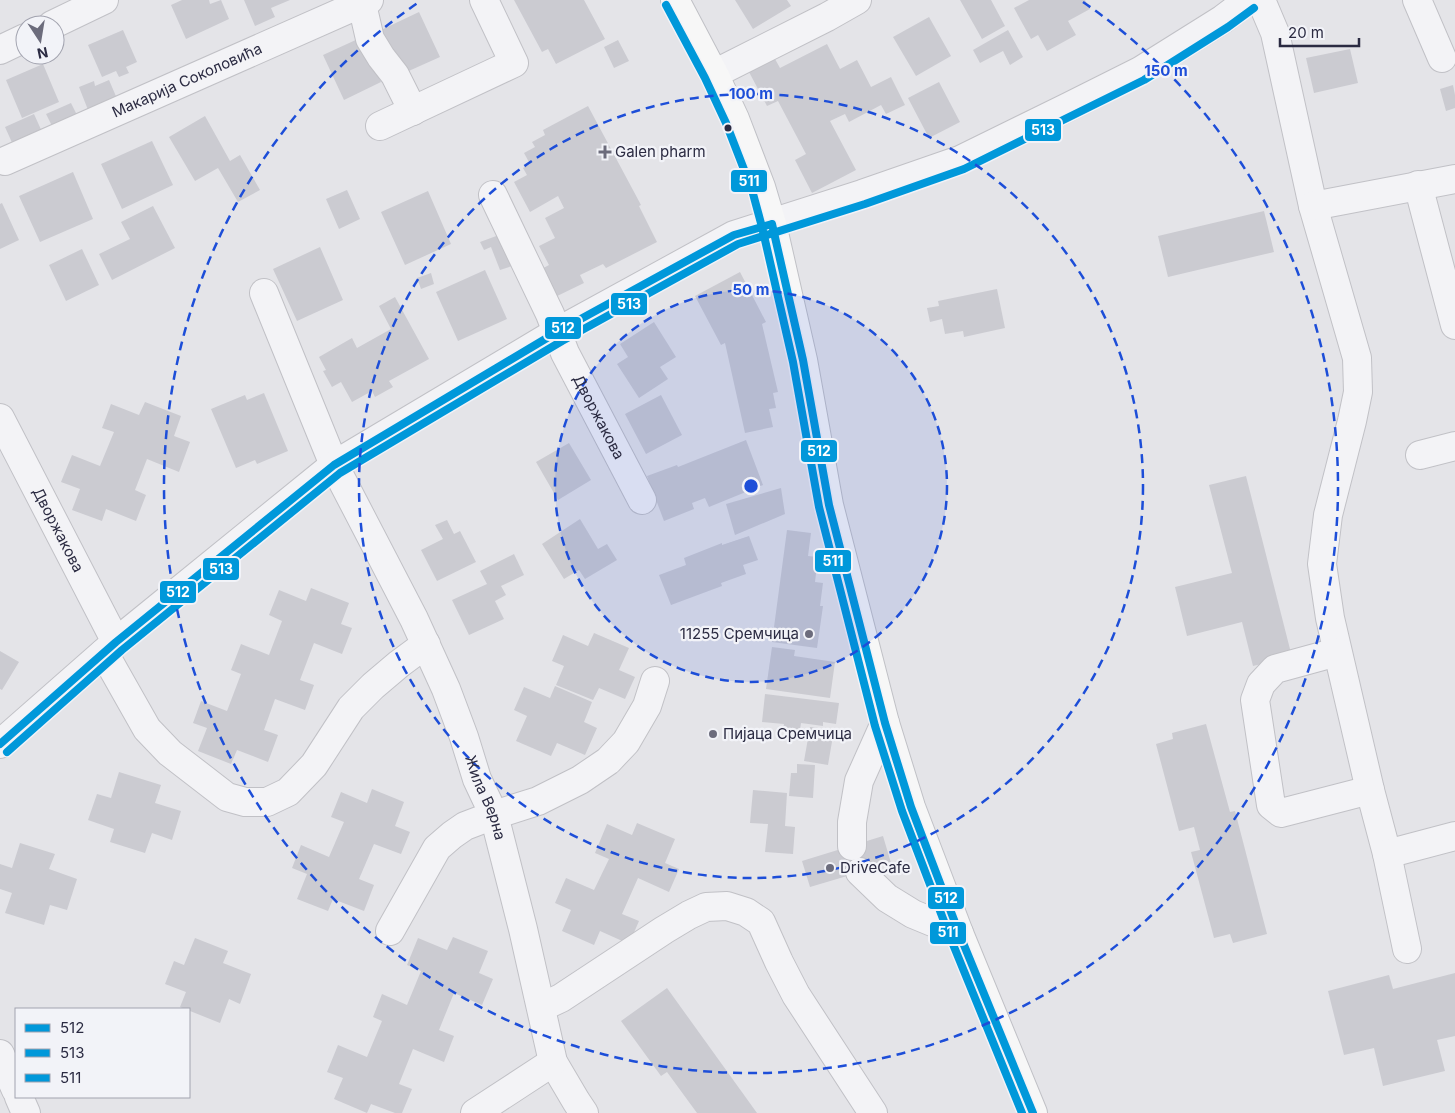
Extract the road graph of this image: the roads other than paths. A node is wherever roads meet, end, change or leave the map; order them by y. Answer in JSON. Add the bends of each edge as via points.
{"nodes":[{"id":1,"x":104,"y":0,"type":"edge"},
{"id":2,"x":484,"y":0,"type":"edge"},
{"id":3,"x":675,"y":0,"type":"edge"},
{"id":4,"x":857,"y":0,"type":"edge"},
{"id":5,"x":1248,"y":0,"type":"edge"},
{"id":6,"x":1261,"y":0,"type":"edge"},
{"id":7,"x":1417,"y":0,"type":"edge"},
{"id":8,"x":366,"y":2,"type":"edge"},
{"id":9,"x":65,"y":19,"type":"edge"},
{"id":10,"x":15,"y":43,"type":"edge"},
{"id":11,"x":0,"y":50,"type":"edge"},
{"id":12,"x":1442,"y":58,"type":"dead end"},
{"id":13,"x":714,"y":74,"type":"junction"},
{"id":14,"x":413,"y":111,"type":"junction"},
{"id":15,"x":380,"y":126,"type":"dead end"},
{"id":16,"x":5,"y":161,"type":"dead end"},
{"id":17,"x":1455,"y":179,"type":"edge"},
{"id":18,"x":1418,"y":185,"type":"junction"},
{"id":19,"x":493,"y":195,"type":"dead end"},
{"id":20,"x":1313,"y":206,"type":"junction"},
{"id":21,"x":772,"y":224,"type":"junction"},
{"id":22,"x":264,"y":293,"type":"dead end"},
{"id":23,"x":1455,"y":326,"type":"edge"},
{"id":24,"x":557,"y":332,"type":"junction"},
{"id":25,"x":0,"y":418,"type":"edge"},
{"id":26,"x":1455,"y":446,"type":"edge"},
{"id":27,"x":1420,"y":455,"type":"dead end"},
{"id":28,"x":334,"y":465,"type":"junction"},
{"id":29,"x":642,"y":500,"type":"dead end"},
{"id":30,"x":426,"y":644,"type":"junction"},
{"id":31,"x":110,"y":647,"type":"junction"},
{"id":32,"x":1338,"y":652,"type":"junction"},
{"id":33,"x":655,"y":681,"type":"dead end"},
{"id":34,"x":885,"y":724,"type":"junction"},
{"id":35,"x":0,"y":744,"type":"edge"},
{"id":36,"x":1370,"y":790,"type":"junction"},
{"id":37,"x":494,"y":814,"type":"junction"},
{"id":38,"x":1455,"y":836,"type":"edge"},
{"id":39,"x":852,"y":846,"type":"dead end"},
{"id":40,"x":1387,"y":854,"type":"junction"},
{"id":41,"x":860,"y":872,"type":"dead end"},
{"id":42,"x":390,"y":931,"type":"dead end"},
{"id":43,"x":959,"y":933,"type":"junction"},
{"id":44,"x":1407,"y":949,"type":"dead end"},
{"id":45,"x":542,"y":1007,"type":"junction"},
{"id":46,"x":0,"y":1054,"type":"edge"},
{"id":47,"x":553,"y":1062,"type":"junction"},
{"id":48,"x":15,"y":1088,"type":"edge"},
{"id":49,"x":19,"y":1098,"type":"edge"},
{"id":50,"x":26,"y":1113,"type":"edge"},
{"id":51,"x":475,"y":1113,"type":"edge"},
{"id":52,"x":584,"y":1113,"type":"edge"},
{"id":53,"x":873,"y":1113,"type":"edge"},
{"id":54,"x":1033,"y":1113,"type":"edge"}],
"edges":[{"from":1,"to":9,"type":"street"},
{"from":2,"to":14,"type":"street","via":[[514,63]]},
{"from":3,"to":13,"type":"main road"},
{"from":4,"to":13,"type":"street"},
{"from":5,"to":21,"type":"street","via":[[1140,71],[960,160]]},
{"from":6,"to":20,"type":"street","via":[[1275,33]]},
{"from":7,"to":12,"type":"street"},
{"from":8,"to":14,"type":"street","via":[[370,39],[395,75]]},
{"from":8,"to":16,"type":"street","name":"Макарија Соколовића"},
{"from":10,"to":11,"type":"street"},
{"from":13,"to":21,"type":"main road","via":[[754,168]]},
{"from":14,"to":15,"type":"street"},
{"from":17,"to":18,"type":"street"},
{"from":18,"to":20,"type":"street"},
{"from":18,"to":23,"type":"street"},
{"from":19,"to":24,"type":"street","name":"Дворжакова"},
{"from":20,"to":32,"type":"street","via":[[1357,358],[1358,392],[1328,515],[1322,564]]},
{"from":21,"to":24,"type":"street","via":[[734,236]]},
{"from":21,"to":34,"type":"main road","via":[[803,360],[829,505]]},
{"from":22,"to":28,"type":"street","name":"Жила Верна"},
{"from":24,"to":28,"type":"street"},
{"from":24,"to":29,"type":"street","name":"Дворжакова"},
{"from":25,"to":31,"type":"street","name":"Дворжакова"},
{"from":26,"to":27,"type":"street"},
{"from":28,"to":30,"type":"street","name":"Жила Верна"},
{"from":28,"to":31,"type":"street"},
{"from":30,"to":31,"type":"street","name":"Дворжакова","via":[[351,708],[314,765],[288,792],[267,802],[246,802],[227,796],[170,753],[146,729]]},
{"from":30,"to":37,"type":"street","name":"Жила Верна","via":[[446,689],[477,779]]},
{"from":31,"to":35,"type":"street"},
{"from":32,"to":36,"type":"street"},
{"from":32,"to":36,"type":"street","via":[[1275,668],[1261,684],[1255,700],[1271,805],[1281,813]]},
{"from":33,"to":37,"type":"street","via":[[647,706],[626,742],[608,760],[580,780],[538,801]]},
{"from":34,"to":39,"type":"street","via":[[859,782],[852,822]]},
{"from":34,"to":43,"type":"main road","via":[[911,807]]},
{"from":36,"to":40,"type":"street"},
{"from":37,"to":42,"type":"street","via":[[465,826],[437,848]]},
{"from":37,"to":45,"type":"street","name":"Жила Верна"},
{"from":38,"to":40,"type":"street"},
{"from":40,"to":44,"type":"street"},
{"from":41,"to":43,"type":"street","via":[[887,898],[913,914]]},
{"from":43,"to":54,"type":"main road"},
{"from":45,"to":47,"type":"street","name":"Жила Верна"},
{"from":45,"to":53,"type":"street","via":[[706,907],[727,906],[746,912],[761,922],[796,995]]},
{"from":46,"to":48,"type":"street"},
{"from":47,"to":51,"type":"street"},
{"from":47,"to":52,"type":"street","name":"Жила Верна"},
{"from":49,"to":50,"type":"street"}]}
